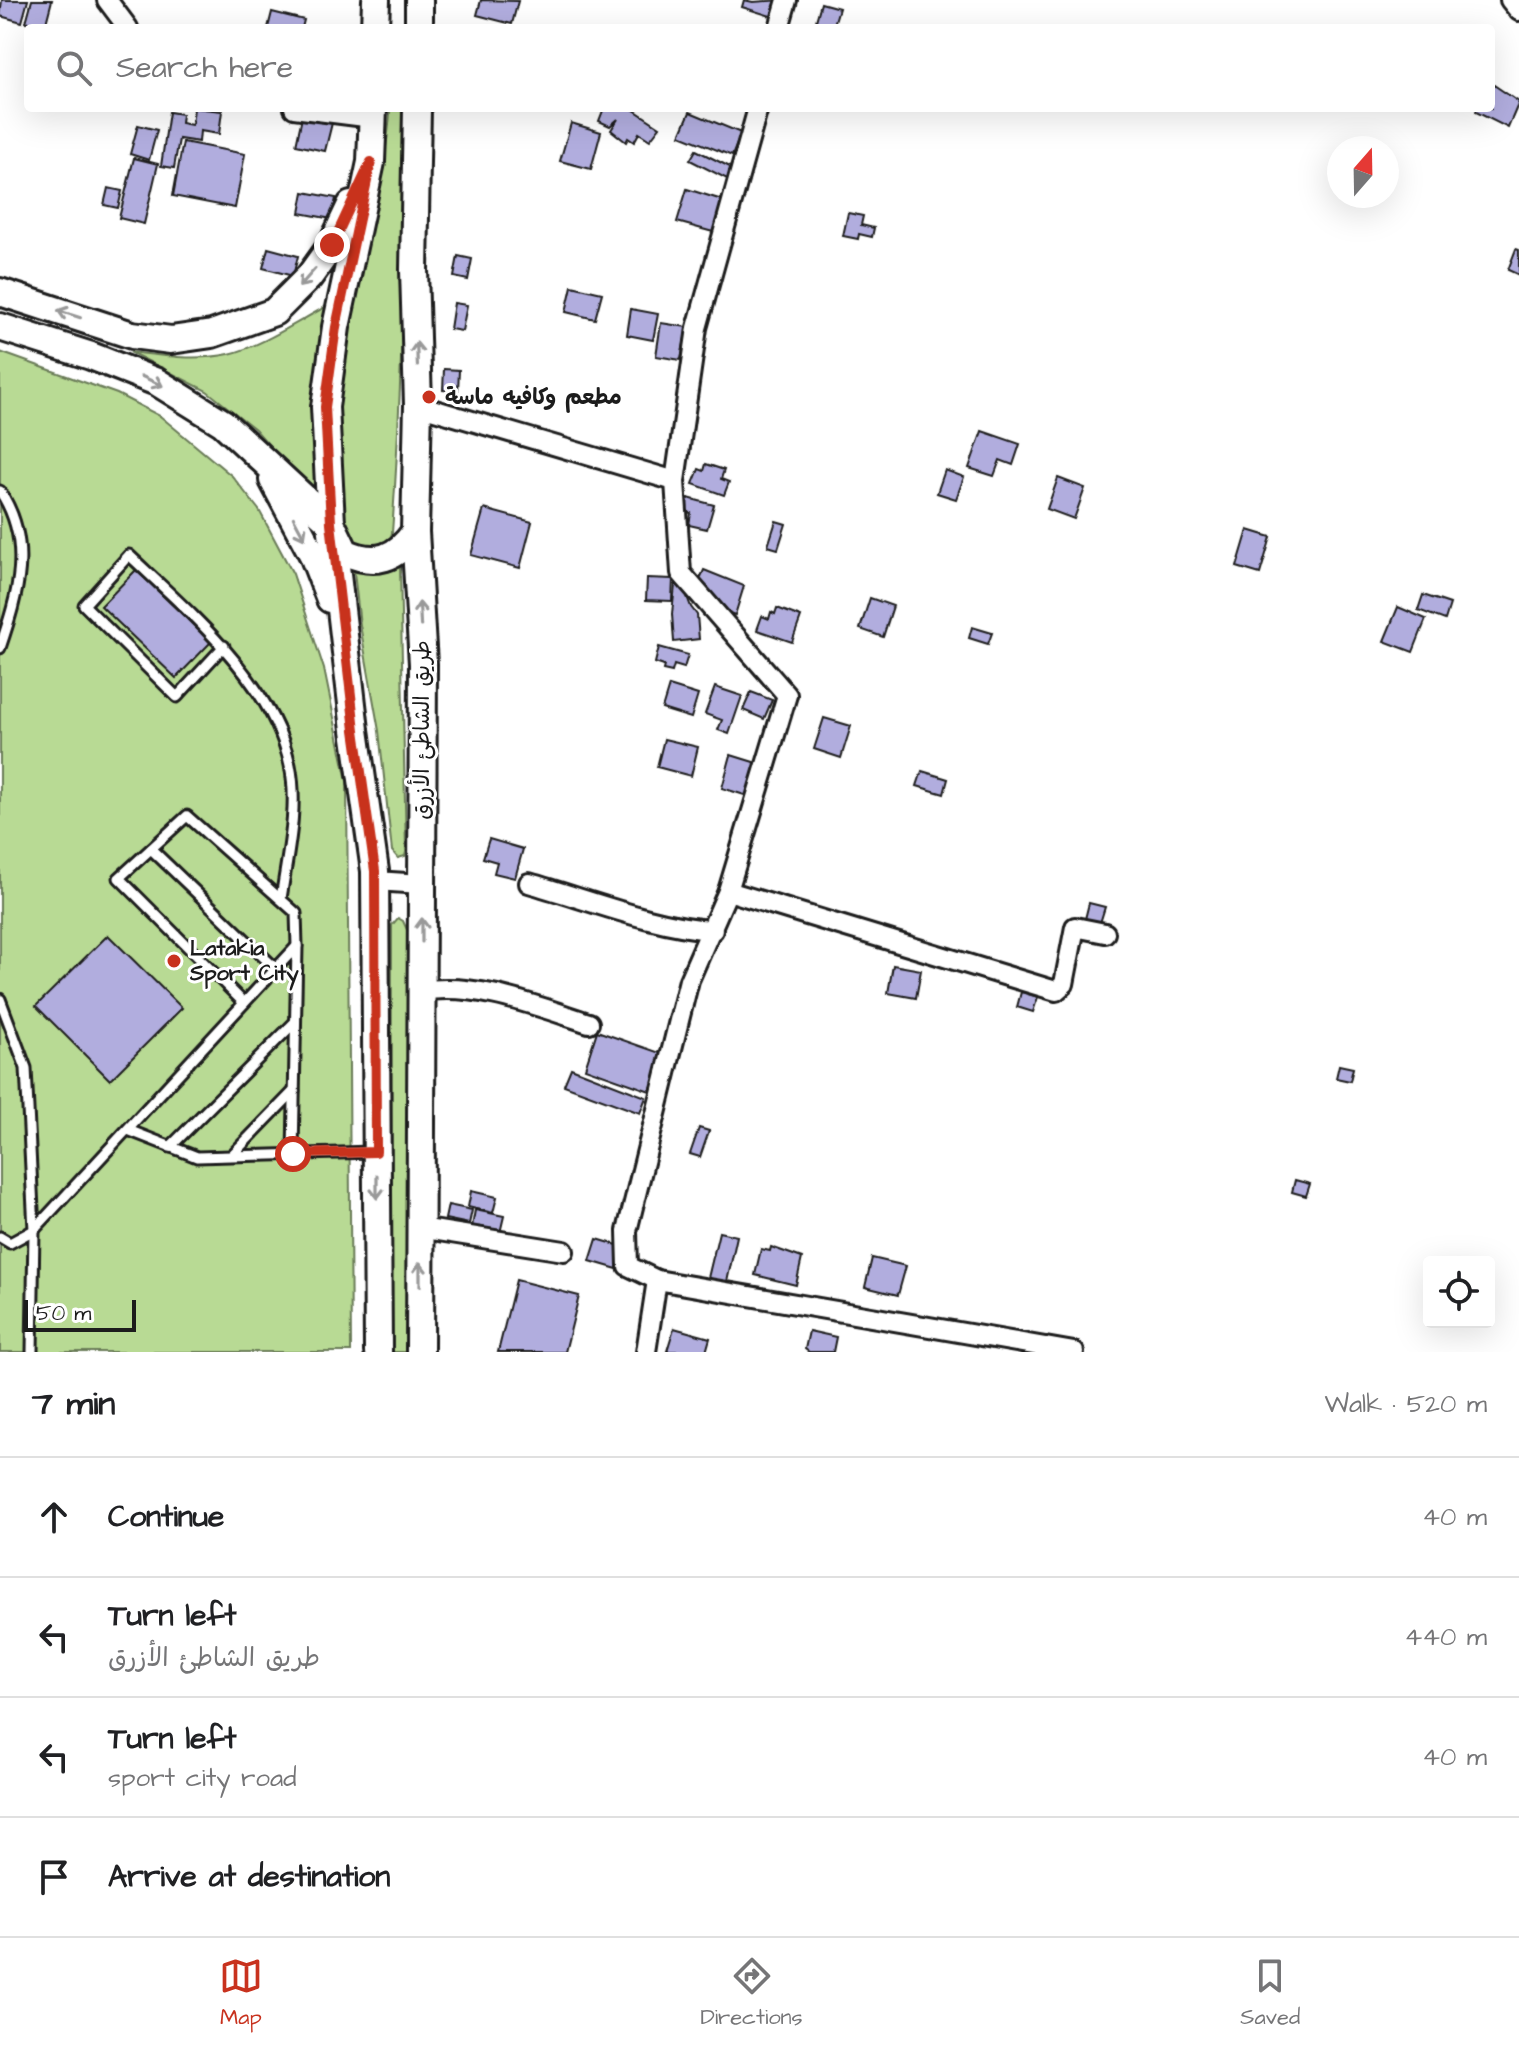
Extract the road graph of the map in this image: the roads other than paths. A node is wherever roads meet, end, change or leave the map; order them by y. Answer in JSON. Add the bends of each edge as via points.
{"nodes":[{"id":1,"x":107,"y":0,"type":"edge"},
{"id":2,"x":376,"y":0,"type":"edge"},
{"id":3,"x":419,"y":0,"type":"edge"},
{"id":4,"x":787,"y":0,"type":"edge"},
{"id":5,"x":1510,"y":0,"type":"edge"},
{"id":6,"x":1519,"y":11,"type":"edge"},
{"id":7,"x":125,"y":24,"type":"edge"},
{"id":8,"x":375,"y":24,"type":"edge"},
{"id":9,"x":419,"y":24,"type":"edge"},
{"id":10,"x":780,"y":24,"type":"edge"},
{"id":11,"x":417,"y":112,"type":"edge"},
{"id":12,"x":757,"y":112,"type":"edge"},
{"id":13,"x":373,"y":113,"type":"edge"},
{"id":14,"x":371,"y":162,"type":"junction"},
{"id":15,"x":0,"y":292,"type":"edge"},
{"id":16,"x":0,"y":327,"type":"edge"},
{"id":17,"x":418,"y":405,"type":"junction"},
{"id":18,"x":262,"y":459,"type":"junction"},
{"id":19,"x":675,"y":481,"type":"junction"},
{"id":20,"x":0,"y":491,"type":"edge"},
{"id":21,"x":331,"y":523,"type":"junction"},
{"id":22,"x":415,"y":532,"type":"junction"},
{"id":23,"x":344,"y":635,"type":"junction"},
{"id":24,"x":224,"y":646,"type":"junction"},
{"id":25,"x":0,"y":648,"type":"edge"},
{"id":26,"x":151,"y":849,"type":"junction"},
{"id":27,"x":375,"y":881,"type":"junction"},
{"id":28,"x":529,"y":883,"type":"dead end"},
{"id":29,"x":422,"y":884,"type":"junction"},
{"id":30,"x":728,"y":891,"type":"junction"},
{"id":31,"x":281,"y":899,"type":"junction"},
{"id":32,"x":713,"y":930,"type":"junction"},
{"id":33,"x":1105,"y":933,"type":"dead end"},
{"id":34,"x":297,"y":946,"type":"junction"},
{"id":35,"x":276,"y":969,"type":"junction"},
{"id":36,"x":422,"y":991,"type":"junction"},
{"id":37,"x":0,"y":999,"type":"edge"},
{"id":38,"x":244,"y":1003,"type":"junction"},
{"id":39,"x":295,"y":1022,"type":"junction"},
{"id":40,"x":589,"y":1023,"type":"dead end"},
{"id":41,"x":294,"y":1091,"type":"junction"},
{"id":42,"x":128,"y":1130,"type":"junction"},
{"id":43,"x":170,"y":1147,"type":"junction"},
{"id":44,"x":376,"y":1152,"type":"junction"},
{"id":45,"x":293,"y":1154,"type":"junction"},
{"id":46,"x":232,"y":1155,"type":"junction"},
{"id":47,"x":420,"y":1228,"type":"junction"},
{"id":48,"x":34,"y":1230,"type":"junction"},
{"id":49,"x":0,"y":1237,"type":"edge"},
{"id":50,"x":564,"y":1251,"type":"dead end"},
{"id":51,"x":657,"y":1280,"type":"junction"},
{"id":52,"x":32,"y":1352,"type":"edge"},
{"id":53,"x":378,"y":1352,"type":"edge"},
{"id":54,"x":420,"y":1352,"type":"edge"},
{"id":55,"x":646,"y":1352,"type":"edge"},
{"id":56,"x":1074,"y":1352,"type":"edge"}],
"edges":[{"from":1,"to":7,"type":"street"},
{"from":2,"to":8,"type":"main road"},
{"from":3,"to":9,"type":"main road"},
{"from":4,"to":10,"type":"street"},
{"from":5,"to":6,"type":"street"},
{"from":17,"to":11,"type":"main road","name":"طريق الشاطئ الأزرق","one_way":true},
{"from":12,"to":19,"type":"street","via":[[697,328]]},
{"from":13,"to":14,"type":"main road"},
{"from":14,"to":15,"type":"main road","one_way":true,"via":[[332,245],[309,277],[274,312],[212,334],[171,340],[132,335]]},
{"from":14,"to":21,"type":"main road","via":[[325,407]]},
{"from":16,"to":18,"type":"main road","one_way":true,"via":[[157,382],[223,423]]},
{"from":17,"to":19,"type":"street"},
{"from":17,"to":22,"type":"main road","name":"طريق الشاطئ الأزرق"},
{"from":18,"to":21,"type":"main road"},
{"from":18,"to":23,"type":"main road","one_way":true,"via":[[313,555]]},
{"from":19,"to":30,"type":"street","via":[[681,573],[787,695]]},
{"from":20,"to":25,"type":"lane","via":[[21,542],[17,597]]},
{"from":21,"to":22,"type":"main road","via":[[345,552],[363,560],[404,549]]},
{"from":21,"to":23,"type":"main road"},
{"from":29,"to":22,"type":"main road","name":"طريق الشاطئ الأزرق","one_way":true,"via":[[423,664]]},
{"from":23,"to":27,"type":"main road"},
{"from":24,"to":24,"type":"lane","via":[[129,555],[84,605],[177,697]]},
{"from":24,"to":31,"type":"lane","via":[[272,715],[290,765],[293,807]]},
{"from":26,"to":31,"type":"lane","via":[[187,816]]},
{"from":26,"to":35,"type":"lane"},
{"from":26,"to":38,"type":"lane","via":[[119,878]]},
{"from":27,"to":29,"type":"street"},
{"from":27,"to":44,"type":"main road"},
{"from":28,"to":32,"type":"street"},
{"from":36,"to":29,"type":"main road","name":"طريق الشاطئ الأزرق","one_way":true},
{"from":30,"to":32,"type":"street"},
{"from":30,"to":33,"type":"street","via":[[1056,991],[1064,984],[1075,927]]},
{"from":31,"to":34,"type":"lane","via":[[296,913]]},
{"from":32,"to":51,"type":"street","via":[[689,980],[627,1231],[628,1266]]},
{"from":34,"to":35,"type":"lane"},
{"from":34,"to":39,"type":"lane"},
{"from":35,"to":38,"type":"lane"},
{"from":36,"to":40,"type":"street","via":[[444,987],[514,999]]},
{"from":36,"to":47,"type":"main road","name":"طريق الشاطئ الأزرق"},
{"from":37,"to":48,"type":"lane","via":[[26,1068]]},
{"from":38,"to":42,"type":"lane"},
{"from":39,"to":41,"type":"lane"},
{"from":39,"to":43,"type":"lane"},
{"from":41,"to":45,"type":"lane"},
{"from":41,"to":46,"type":"lane"},
{"from":42,"to":43,"type":"lane"},
{"from":42,"to":48,"type":"lane"},
{"from":43,"to":46,"type":"lane","via":[[197,1157]]},
{"from":44,"to":45,"type":"lane"},
{"from":44,"to":53,"type":"main road","one_way":true},
{"from":45,"to":46,"type":"lane"},
{"from":47,"to":50,"type":"street"},
{"from":54,"to":47,"type":"main road","name":"طريق الشاطئ الأزرق","one_way":true},
{"from":48,"to":49,"type":"lane","via":[[10,1243]]},
{"from":48,"to":52,"type":"lane"},
{"from":51,"to":55,"type":"street"},
{"from":51,"to":56,"type":"street"}]}
